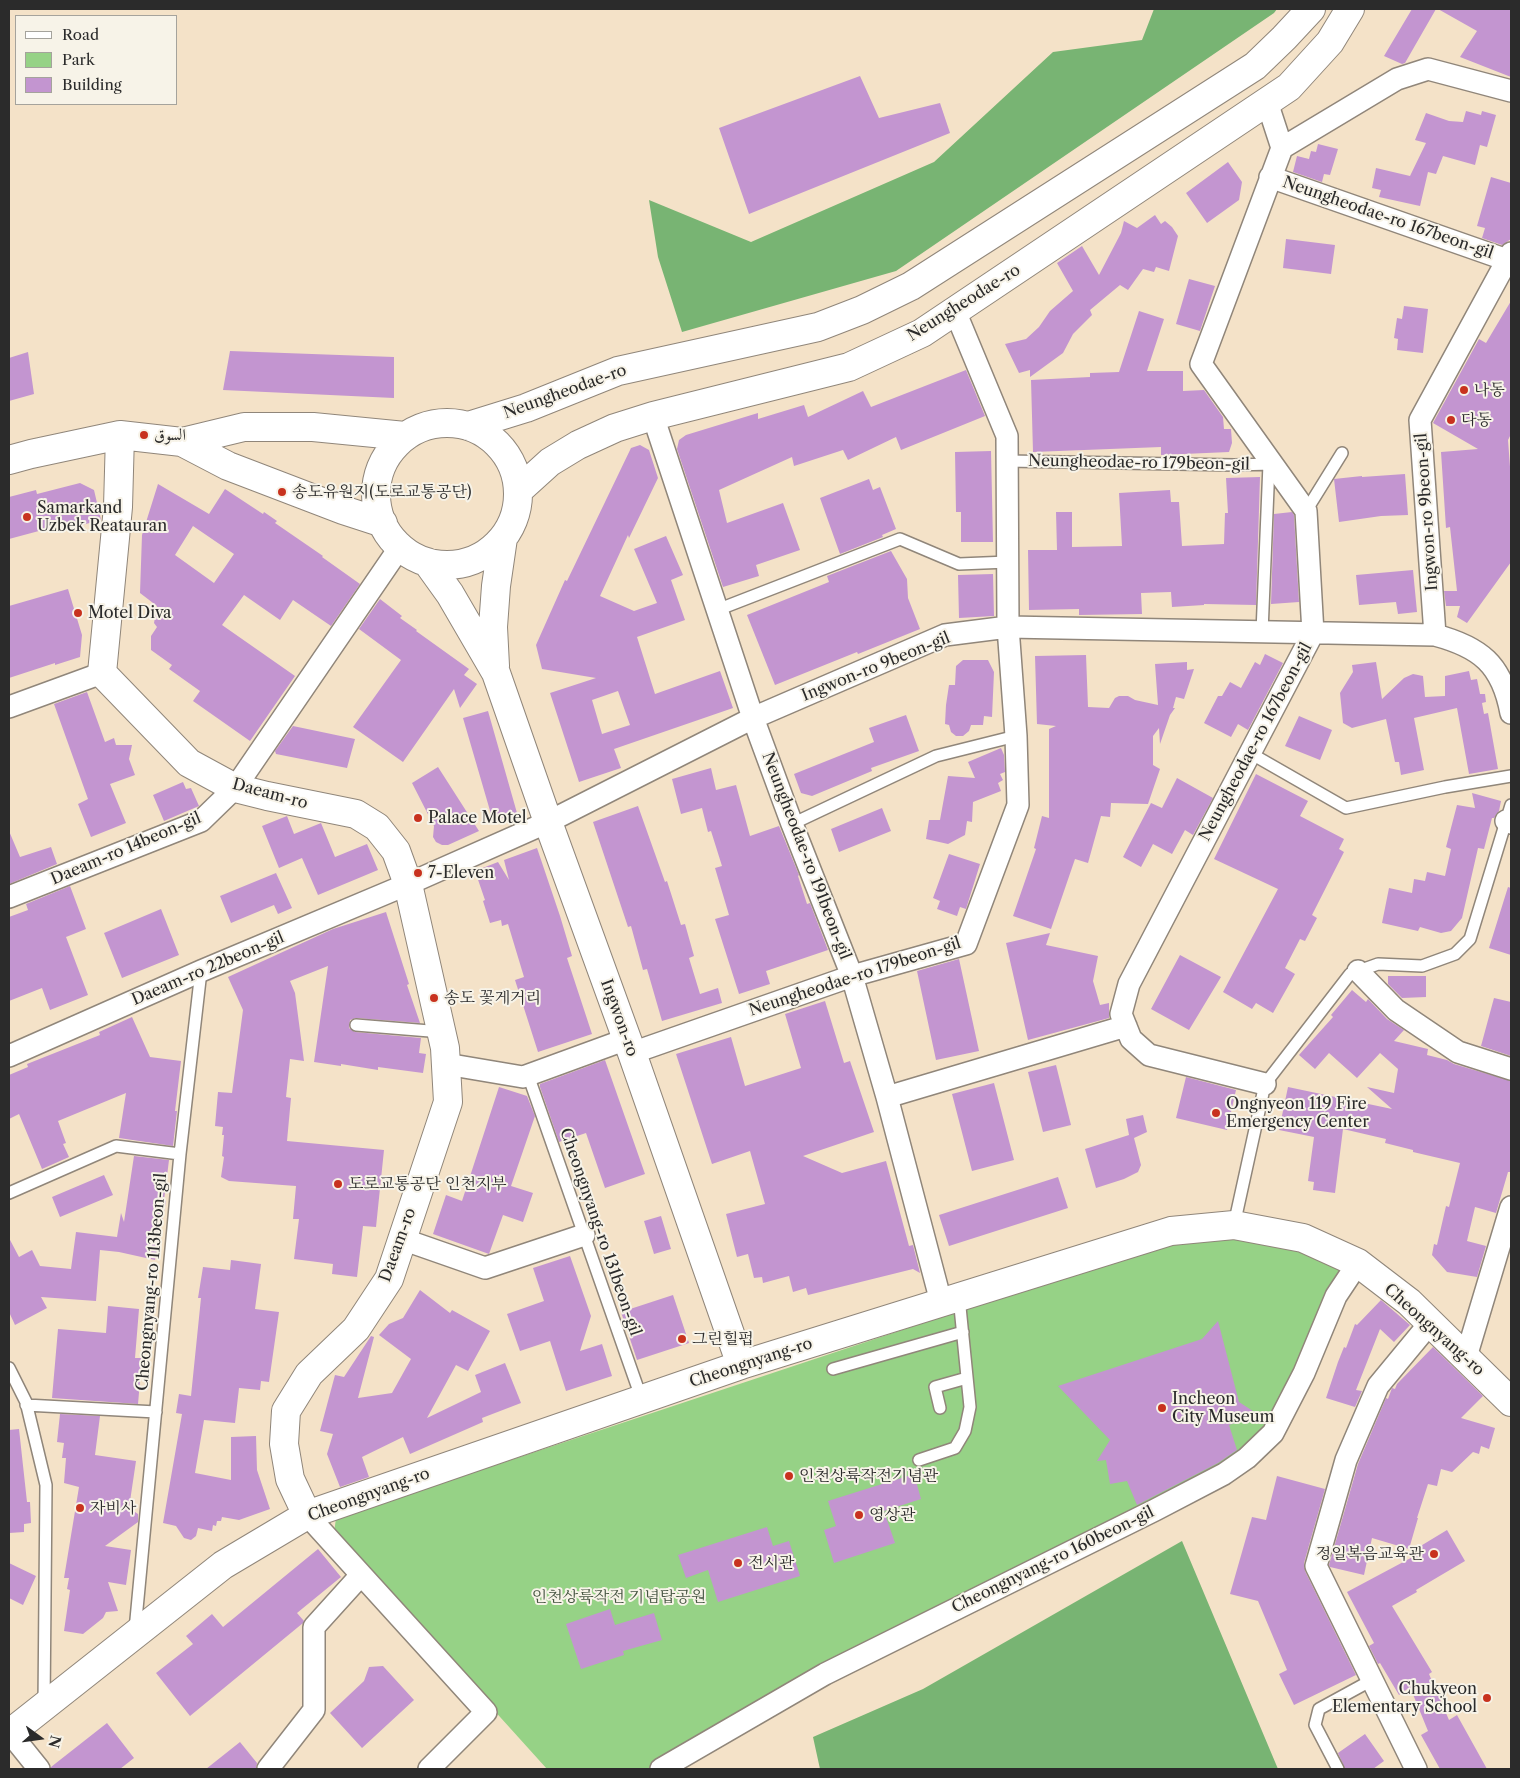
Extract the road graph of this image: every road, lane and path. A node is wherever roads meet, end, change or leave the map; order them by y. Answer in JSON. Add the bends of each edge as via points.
{"nodes":[{"id":1,"x":1311,"y":9,"type":"edge"},
{"id":2,"x":1350,"y":9,"type":"edge"},
{"id":3,"x":1511,"y":90,"type":"edge"},
{"id":4,"x":1268,"y":102,"type":"junction"},
{"id":5,"x":1282,"y":148,"type":"junction"},
{"id":6,"x":1270,"y":177,"type":"junction"},
{"id":7,"x":1510,"y":259,"type":"edge"},
{"id":8,"x":954,"y":311,"type":"junction"},
{"id":9,"x":653,"y":416,"type":"junction"},
{"id":10,"x":468,"y":426,"type":"junction"},
{"id":11,"x":120,"y":435,"type":"junction"},
{"id":12,"x":405,"y":436,"type":"junction"},
{"id":13,"x":182,"y":442,"type":"junction"},
{"id":14,"x":1342,"y":453,"type":"dead end"},
{"id":15,"x":9,"y":460,"type":"edge"},
{"id":16,"x":1007,"y":462,"type":"junction"},
{"id":17,"x":1271,"y":464,"type":"junction"},
{"id":18,"x":518,"y":491,"type":"junction"},
{"id":19,"x":1306,"y":511,"type":"junction"},
{"id":20,"x":383,"y":523,"type":"junction"},
{"id":21,"x":503,"y":538,"type":"junction"},
{"id":22,"x":400,"y":547,"type":"junction"},
{"id":23,"x":427,"y":562,"type":"junction"},
{"id":24,"x":1008,"y":562,"type":"junction"},
{"id":25,"x":717,"y":610,"type":"junction"},
{"id":26,"x":1008,"y":627,"type":"junction"},
{"id":27,"x":1262,"y":632,"type":"junction"},
{"id":28,"x":1313,"y":633,"type":"junction"},
{"id":29,"x":1435,"y":635,"type":"junction"},
{"id":30,"x":496,"y":672,"type":"junction"},
{"id":31,"x":102,"y":674,"type":"junction"},
{"id":32,"x":9,"y":708,"type":"edge"},
{"id":33,"x":1511,"y":712,"type":"edge"},
{"id":34,"x":753,"y":718,"type":"junction"},
{"id":35,"x":1016,"y":736,"type":"junction"},
{"id":36,"x":1250,"y":753,"type":"junction"},
{"id":37,"x":1511,"y":776,"type":"edge"},
{"id":38,"x":235,"y":788,"type":"junction"},
{"id":39,"x":1510,"y":816,"type":"edge"},
{"id":40,"x":548,"y":822,"type":"junction"},
{"id":41,"x":792,"y":824,"type":"junction"},
{"id":42,"x":408,"y":884,"type":"junction"},
{"id":43,"x":9,"y":897,"type":"edge"},
{"id":44,"x":201,"y":971,"type":"junction"},
{"id":45,"x":1358,"y":971,"type":"junction"},
{"id":46,"x":852,"y":976,"type":"junction"},
{"id":47,"x":356,"y":1025,"type":"dead end"},
{"id":48,"x":1126,"y":1026,"type":"junction"},
{"id":49,"x":442,"y":1032,"type":"junction"},
{"id":50,"x":629,"y":1046,"type":"junction"},
{"id":51,"x":9,"y":1056,"type":"edge"},
{"id":52,"x":446,"y":1064,"type":"junction"},
{"id":53,"x":1511,"y":1069,"type":"edge"},
{"id":54,"x":528,"y":1075,"type":"junction"},
{"id":55,"x":1265,"y":1084,"type":"junction"},
{"id":56,"x":887,"y":1097,"type":"junction"},
{"id":57,"x":180,"y":1154,"type":"junction"},
{"id":58,"x":9,"y":1193,"type":"edge"},
{"id":59,"x":1511,"y":1207,"type":"edge"},
{"id":60,"x":1234,"y":1225,"type":"junction"},
{"id":61,"x":584,"y":1235,"type":"junction"},
{"id":62,"x":402,"y":1239,"type":"junction"},
{"id":63,"x":1358,"y":1263,"type":"junction"},
{"id":64,"x":950,"y":1300,"type":"junction"},
{"id":65,"x":1430,"y":1323,"type":"junction"},
{"id":66,"x":963,"y":1332,"type":"junction"},
{"id":67,"x":1466,"y":1357,"type":"junction"},
{"id":68,"x":741,"y":1364,"type":"junction"},
{"id":69,"x":9,"y":1368,"type":"edge"},
{"id":70,"x":833,"y":1369,"type":"dead end"},
{"id":71,"x":967,"y":1378,"type":"junction"},
{"id":72,"x":642,"y":1400,"type":"junction"},
{"id":73,"x":1511,"y":1402,"type":"edge"},
{"id":74,"x":26,"y":1404,"type":"junction"},
{"id":75,"x":940,"y":1408,"type":"dead end"},
{"id":76,"x":156,"y":1412,"type":"junction"},
{"id":77,"x":919,"y":1460,"type":"dead end"},
{"id":78,"x":307,"y":1515,"type":"junction"},
{"id":79,"x":361,"y":1575,"type":"junction"},
{"id":80,"x":135,"y":1635,"type":"junction"},
{"id":81,"x":1372,"y":1680,"type":"junction"},
{"id":82,"x":44,"y":1706,"type":"junction"},
{"id":83,"x":9,"y":1733,"type":"edge"},
{"id":84,"x":39,"y":1769,"type":"edge"},
{"id":85,"x":268,"y":1769,"type":"edge"},
{"id":86,"x":429,"y":1769,"type":"edge"},
{"id":87,"x":661,"y":1769,"type":"edge"},
{"id":88,"x":1338,"y":1769,"type":"edge"},
{"id":89,"x":1416,"y":1769,"type":"edge"}],
"edges":[{"from":1,"to":10,"type":"street","name":"Neungheodae-ro","via":[[1255,66],[911,286],[818,327],[618,371],[526,408]]},
{"from":2,"to":4,"type":"street","name":"Neungheodae-ro","via":[[1330,42],[1289,87]]},
{"from":3,"to":5,"type":"street","via":[[1428,69],[1397,79]]},
{"from":4,"to":5,"type":"street"},
{"from":4,"to":8,"type":"street","name":"Neungheodae-ro"},
{"from":5,"to":6,"type":"street","name":"Neungheodae-ro 167beon-gil"},
{"from":6,"to":7,"type":"street","name":"Neungheodae-ro 167beon-gil"},
{"from":6,"to":17,"type":"street","name":"Neungheodae-ro 167beon-gil","via":[[1201,364]]},
{"from":7,"to":29,"type":"street","name":"Ingwon-ro 9beon-gil","via":[[1420,420]]},
{"from":8,"to":9,"type":"street","name":"Neungheodae-ro","via":[[922,333],[849,367]]},
{"from":8,"to":16,"type":"street","name":"Neungheodae-ro 179beon-gil","via":[[1007,436]]},
{"from":9,"to":18,"type":"street","name":"Neungheodae-ro","via":[[578,444],[550,462]]},
{"from":9,"to":25,"type":"street","name":"Neungheodae-ro 191beon-gil"},
{"from":10,"to":12,"type":"street","via":[[446,422],[425,426]]},
{"from":10,"to":18,"type":"street","via":[[488,435],[504,450],[514,469]]},
{"from":11,"to":13,"type":"street"},
{"from":11,"to":15,"type":"street"},
{"from":11,"to":31,"type":"street","via":[[118,506]]},
{"from":12,"to":13,"type":"street","via":[[313,427],[244,427]]},
{"from":12,"to":20,"type":"street","via":[[388,454],[378,476],[377,500]]},
{"from":13,"to":20,"type":"street","via":[[228,466]]},
{"from":14,"to":19,"type":"lane"},
{"from":16,"to":17,"type":"lane","name":"Neungheodae-ro 179beon-gil"},
{"from":16,"to":24,"type":"street","name":"Neungheodae-ro 179beon-gil"},
{"from":17,"to":19,"type":"street","name":"Neungheodae-ro 167beon-gil"},
{"from":17,"to":27,"type":"lane"},
{"from":18,"to":21,"type":"street","via":[[514,516]]},
{"from":19,"to":28,"type":"street","name":"Neungheodae-ro 167beon-gil"},
{"from":20,"to":22,"type":"street"},
{"from":21,"to":23,"type":"street","via":[[488,552],[469,562],[448,565]]},
{"from":21,"to":30,"type":"street","via":[[493,626]]},
{"from":22,"to":23,"type":"street"},
{"from":22,"to":38,"type":"street","name":"Daeam-ro 14beon-gil"},
{"from":23,"to":30,"type":"street"},
{"from":24,"to":25,"type":"lane","via":[[959,564],[900,540]]},
{"from":24,"to":26,"type":"street","name":"Neungheodae-ro 179beon-gil"},
{"from":25,"to":34,"type":"street","name":"Neungheodae-ro 191beon-gil"},
{"from":26,"to":27,"type":"street","name":"Ingwon-ro 9beon-gil"},
{"from":26,"to":34,"type":"street","name":"Ingwon-ro 9beon-gil","via":[[945,636]]},
{"from":26,"to":35,"type":"street","name":"Neungheodae-ro 179beon-gil"},
{"from":27,"to":28,"type":"street","name":"Ingwon-ro 9beon-gil"},
{"from":28,"to":29,"type":"street","name":"Ingwon-ro 9beon-gil"},
{"from":28,"to":36,"type":"street","name":"Neungheodae-ro 167beon-gil"},
{"from":29,"to":33,"type":"street","name":"Ingwon-ro 9beon-gil","via":[[1459,642],[1489,662],[1506,692]]},
{"from":30,"to":40,"type":"street","name":"Ingwon-ro"},
{"from":31,"to":32,"type":"street"},
{"from":31,"to":38,"type":"street","name":"Daeam-ro","via":[[189,764]]},
{"from":34,"to":40,"type":"street","name":"Ingwon-ro 9beon-gil"},
{"from":34,"to":41,"type":"street","name":"Neungheodae-ro 191beon-gil"},
{"from":35,"to":41,"type":"lane","via":[[936,756]]},
{"from":35,"to":46,"type":"street","name":"Neungheodae-ro 179beon-gil","via":[[1018,805],[966,944]]},
{"from":36,"to":37,"type":"lane","via":[[1346,808]]},
{"from":36,"to":48,"type":"street","name":"Neungheodae-ro 167beon-gil","via":[[1128,984],[1121,1014]]},
{"from":38,"to":42,"type":"street","name":"Daeam-ro","via":[[356,814],[378,827],[396,852]]},
{"from":38,"to":43,"type":"street","name":"Daeam-ro 14beon-gil","via":[[201,821]]},
{"from":39,"to":45,"type":"lane","via":[[1470,939],[1455,954],[1422,966],[1378,964]]},
{"from":40,"to":42,"type":"street","name":"Daeam-ro 22beon-gil"},
{"from":40,"to":50,"type":"street","name":"Ingwon-ro"},
{"from":41,"to":46,"type":"street","name":"Neungheodae-ro 191beon-gil"},
{"from":42,"to":44,"type":"street","name":"Daeam-ro 22beon-gil"},
{"from":42,"to":49,"type":"street","name":"Daeam-ro"},
{"from":44,"to":51,"type":"street","name":"Daeam-ro 22beon-gil"},
{"from":44,"to":57,"type":"lane","name":"Cheongnyang-ro 113beon-gil"},
{"from":45,"to":53,"type":"street","via":[[1396,1010],[1458,1052]]},
{"from":45,"to":55,"type":"lane","via":[[1350,974]]},
{"from":46,"to":50,"type":"street","name":"Neungheodae-ro 179beon-gil"},
{"from":46,"to":56,"type":"street","name":"Neungheodae-ro 191beon-gil"},
{"from":47,"to":49,"type":"lane"},
{"from":48,"to":55,"type":"street","name":"Neungheodae-ro 167beon-gil","via":[[1131,1039],[1149,1055]]},
{"from":48,"to":56,"type":"street"},
{"from":49,"to":52,"type":"street","name":"Daeam-ro"},
{"from":50,"to":54,"type":"street","name":"Neungheodae-ro 179beon-gil"},
{"from":50,"to":68,"type":"street","name":"Ingwon-ro"},
{"from":52,"to":54,"type":"street","via":[[523,1077]]},
{"from":52,"to":62,"type":"street","name":"Daeam-ro","via":[[448,1102]]},
{"from":54,"to":61,"type":"lane","name":"Cheongnyang-ro 131beon-gil"},
{"from":55,"to":60,"type":"lane"},
{"from":56,"to":64,"type":"street","name":"Neungheodae-ro 191beon-gil"},
{"from":57,"to":58,"type":"lane","name":"Cheongnyang-ro 113beon-gil","via":[[116,1146]]},
{"from":57,"to":76,"type":"lane","name":"Cheongnyang-ro 113beon-gil"},
{"from":59,"to":67,"type":"street"},
{"from":60,"to":63,"type":"street","name":"Cheongnyang-ro","via":[[1303,1238]]},
{"from":60,"to":64,"type":"street","name":"Cheongnyang-ro","via":[[1171,1231]]},
{"from":61,"to":62,"type":"street","via":[[485,1268]]},
{"from":61,"to":72,"type":"lane","name":"Cheongnyang-ro 131beon-gil"},
{"from":62,"to":78,"type":"street","name":"Daeam-ro","via":[[389,1279],[356,1329],[309,1374],[286,1411],[284,1444],[290,1479]]},
{"from":63,"to":65,"type":"street","name":"Cheongnyang-ro","via":[[1409,1302]]},
{"from":63,"to":87,"type":"street","name":"Cheongnyang-ro 160beon-gil","via":[[1336,1296],[1304,1372],[1273,1433],[1247,1458],[1224,1474],[1155,1510],[825,1674]]},
{"from":64,"to":66,"type":"lane"},
{"from":64,"to":68,"type":"street","name":"Cheongnyang-ro"},
{"from":65,"to":67,"type":"street","name":"Cheongnyang-ro"},
{"from":65,"to":81,"type":"street","via":[[1378,1386],[1346,1460],[1316,1566]]},
{"from":66,"to":70,"type":"lane"},
{"from":66,"to":71,"type":"lane"},
{"from":67,"to":73,"type":"street","name":"Cheongnyang-ro"},
{"from":68,"to":72,"type":"street","name":"Cheongnyang-ro"},
{"from":69,"to":74,"type":"lane"},
{"from":71,"to":75,"type":"lane","via":[[935,1387]]},
{"from":71,"to":77,"type":"lane","via":[[970,1407],[965,1431],[955,1448]]},
{"from":72,"to":78,"type":"street","name":"Cheongnyang-ro"},
{"from":74,"to":76,"type":"lane","name":"Cheongnyang-ro 113beon-gil"},
{"from":74,"to":82,"type":"lane","via":[[46,1485]]},
{"from":76,"to":80,"type":"lane","name":"Cheongnyang-ro 113beon-gil"},
{"from":78,"to":79,"type":"street"},
{"from":78,"to":80,"type":"street","name":"Cheongnyang-ro","via":[[223,1565]]},
{"from":79,"to":85,"type":"street","via":[[314,1627],[314,1710]]},
{"from":79,"to":86,"type":"street","via":[[486,1712]]},
{"from":80,"to":82,"type":"street","name":"Cheongnyang-ro"},
{"from":81,"to":88,"type":"lane","via":[[1319,1709],[1316,1716],[1316,1725]]},
{"from":81,"to":89,"type":"street"},
{"from":82,"to":83,"type":"street","name":"Cheongnyang-ro"},
{"from":83,"to":84,"type":"street"}]}
